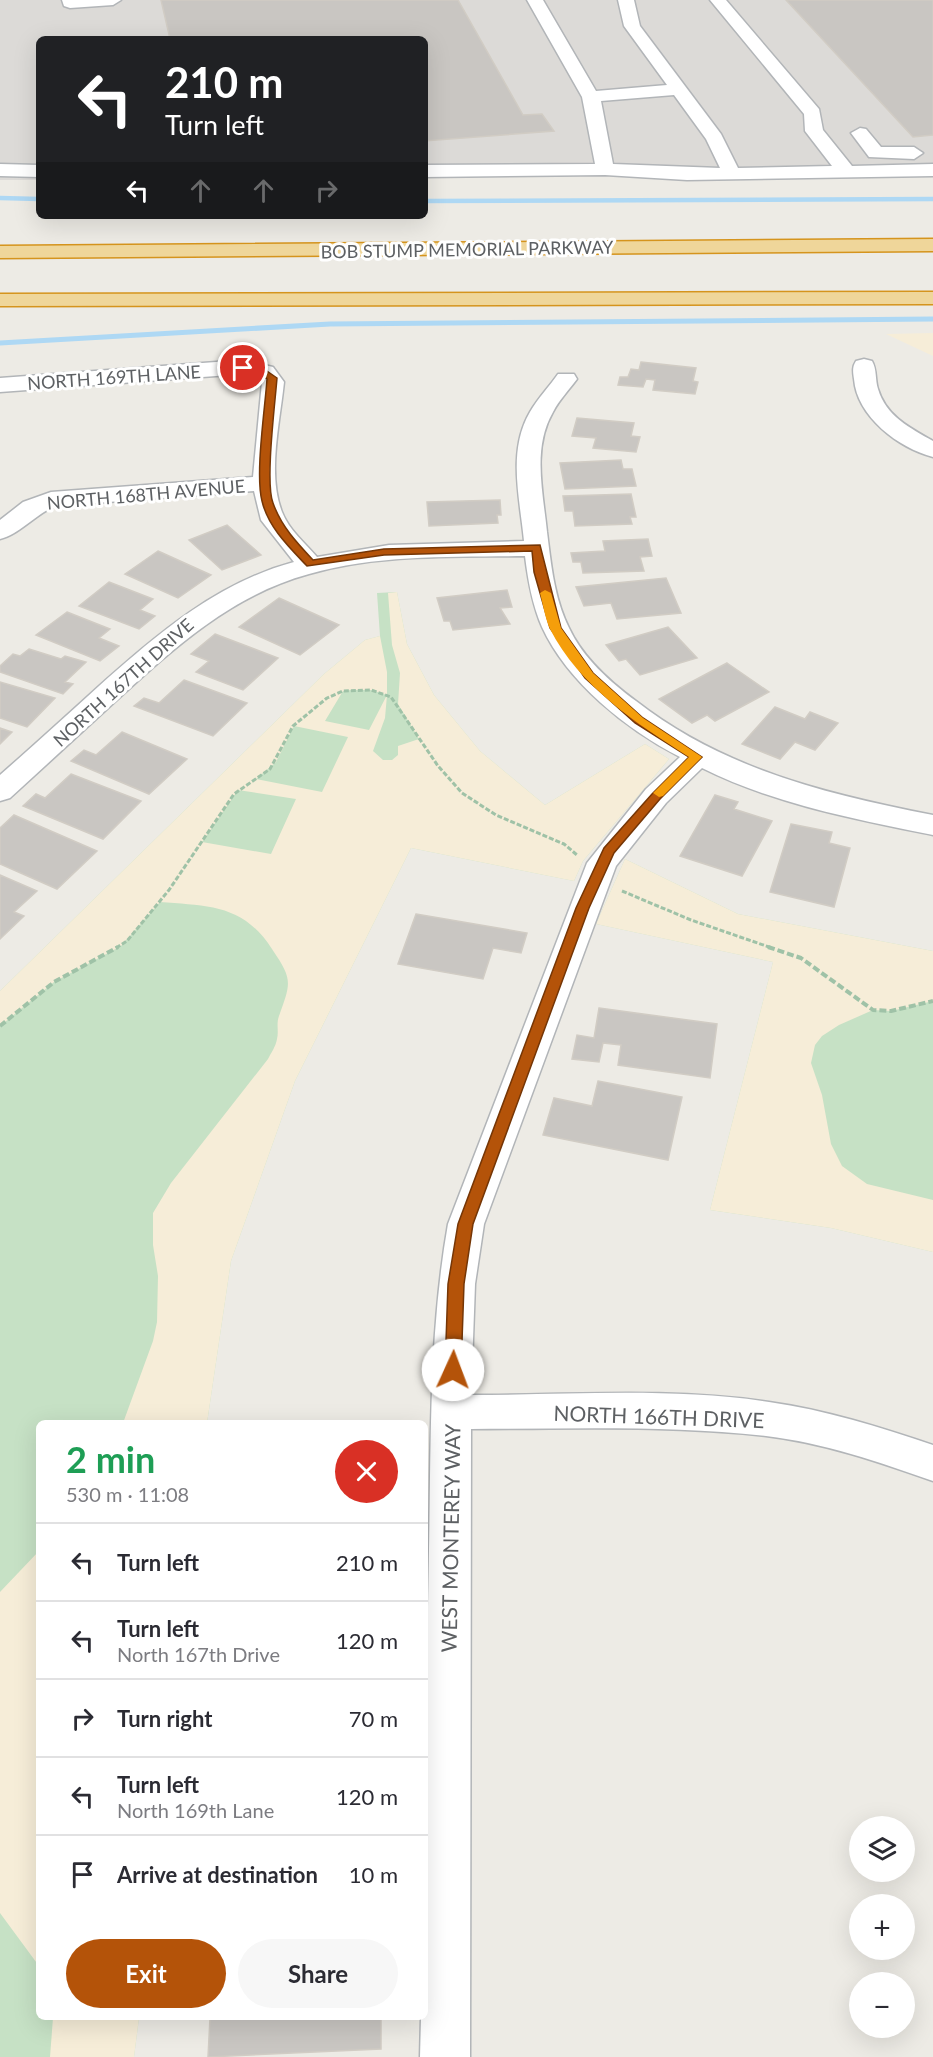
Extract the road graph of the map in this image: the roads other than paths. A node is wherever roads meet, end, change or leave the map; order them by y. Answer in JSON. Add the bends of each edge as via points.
{"nodes":[{"id":1,"x":69,"y":0,"type":"edge"},
{"id":2,"x":113,"y":0,"type":"edge"},
{"id":3,"x":535,"y":0,"type":"edge"},
{"id":4,"x":626,"y":0,"type":"edge"},
{"id":5,"x":718,"y":0,"type":"edge"},
{"id":6,"x":679,"y":89,"type":"junction"},
{"id":7,"x":591,"y":97,"type":"junction"},
{"id":8,"x":860,"y":133,"type":"dead end"},
{"id":9,"x":580,"y":150,"type":"dead end"},
{"id":10,"x":600,"y":150,"type":"junction"},
{"id":11,"x":910,"y":153,"type":"junction"},
{"id":12,"x":933,"y":153,"type":"edge"},
{"id":13,"x":605,"y":169,"type":"junction"},
{"id":14,"x":0,"y":170,"type":"edge"},
{"id":15,"x":926,"y":170,"type":"edge"},
{"id":16,"x":36,"y":171,"type":"edge"},
{"id":17,"x":428,"y":171,"type":"edge"},
{"id":18,"x":846,"y":171,"type":"junction"},
{"id":19,"x":731,"y":172,"type":"junction"},
{"id":20,"x":0,"y":234,"type":"edge"},
{"id":21,"x":933,"y":245,"type":"edge"},
{"id":22,"x":634,"y":247,"type":"junction"},
{"id":23,"x":0,"y":252,"type":"edge"},
{"id":24,"x":933,"y":298,"type":"edge"},
{"id":25,"x":0,"y":300,"type":"edge"},
{"id":26,"x":444,"y":300,"type":"junction"},
{"id":27,"x":0,"y":315,"type":"edge"},
{"id":28,"x":864,"y":366,"type":"dead end"},
{"id":29,"x":566,"y":379,"type":"dead end"},
{"id":30,"x":0,"y":385,"type":"edge"},
{"id":31,"x":933,"y":450,"type":"edge"},
{"id":32,"x":265,"y":483,"type":"junction"},
{"id":33,"x":0,"y":532,"type":"edge"},
{"id":34,"x":537,"y":548,"type":"junction"},
{"id":35,"x":310,"y":564,"type":"junction"},
{"id":36,"x":697,"y":757,"type":"junction"},
{"id":37,"x":0,"y":791,"type":"edge"},
{"id":38,"x":933,"y":825,"type":"edge"},
{"id":39,"x":452,"y":1412,"type":"junction"},
{"id":40,"x":933,"y":1463,"type":"edge"},
{"id":41,"x":445,"y":2057,"type":"edge"}],
"edges":[{"from":1,"to":2,"type":"street"},
{"from":3,"to":7,"type":"street"},
{"from":4,"to":6,"type":"street","via":[[632,26]]},
{"from":5,"to":18,"type":"street","via":[[813,113],[814,131]]},
{"from":6,"to":7,"type":"street"},
{"from":6,"to":19,"type":"street","via":[[715,138]]},
{"from":7,"to":10,"type":"street"},
{"from":8,"to":11,"type":"street","via":[[876,153]]},
{"from":9,"to":10,"type":"street"},
{"from":10,"to":13,"type":"street"},
{"from":11,"to":12,"type":"street"},
{"from":11,"to":15,"type":"street"},
{"from":13,"to":17,"type":"street"},
{"from":13,"to":19,"type":"street","via":[[687,174]]},
{"from":14,"to":16,"type":"street"},
{"from":15,"to":18,"type":"street"},
{"from":18,"to":19,"type":"street"},
{"from":20,"to":22,"type":"highway","via":[[498,241]]},
{"from":21,"to":22,"type":"highway","name":"BOB STUMP MEMORIAL PARKWAY"},
{"from":22,"to":23,"type":"highway","name":"BOB STUMP MEMORIAL PARKWAY"},
{"from":24,"to":26,"type":"highway"},
{"from":25,"to":26,"type":"highway"},
{"from":26,"to":27,"type":"highway","via":[[327,308]]},
{"from":28,"to":31,"type":"street","via":[[864,386],[871,405],[883,420]]},
{"from":29,"to":34,"type":"street","via":[[540,414],[530,437],[528,462]]},
{"from":30,"to":32,"type":"street","name":"NORTH 169TH LANE","via":[[243,368],[263,371],[273,382]]},
{"from":32,"to":33,"type":"street","name":"NORTH 168TH AVENUE","via":[[51,499],[32,507]]},
{"from":32,"to":35,"type":"street","via":[[276,524]]},
{"from":34,"to":35,"type":"street","name":"NORTH 167TH DRIVE","via":[[384,552]]},
{"from":34,"to":36,"type":"street","via":[[555,628],[589,675],[639,720]]},
{"from":35,"to":37,"type":"street","name":"NORTH 167TH DRIVE","via":[[248,587],[197,615]]},
{"from":36,"to":38,"type":"street","via":[[762,784],[825,803]]},
{"from":36,"to":39,"type":"street","name":"WEST MONTEREY WAY","via":[[635,820],[609,851],[596,876],[466,1224],[456,1284]]},
{"from":39,"to":40,"type":"street","name":"NORTH 166TH DRIVE","via":[[673,1412],[768,1419],[854,1436]]},
{"from":39,"to":41,"type":"street","name":"WEST MONTEREY WAY"}]}
